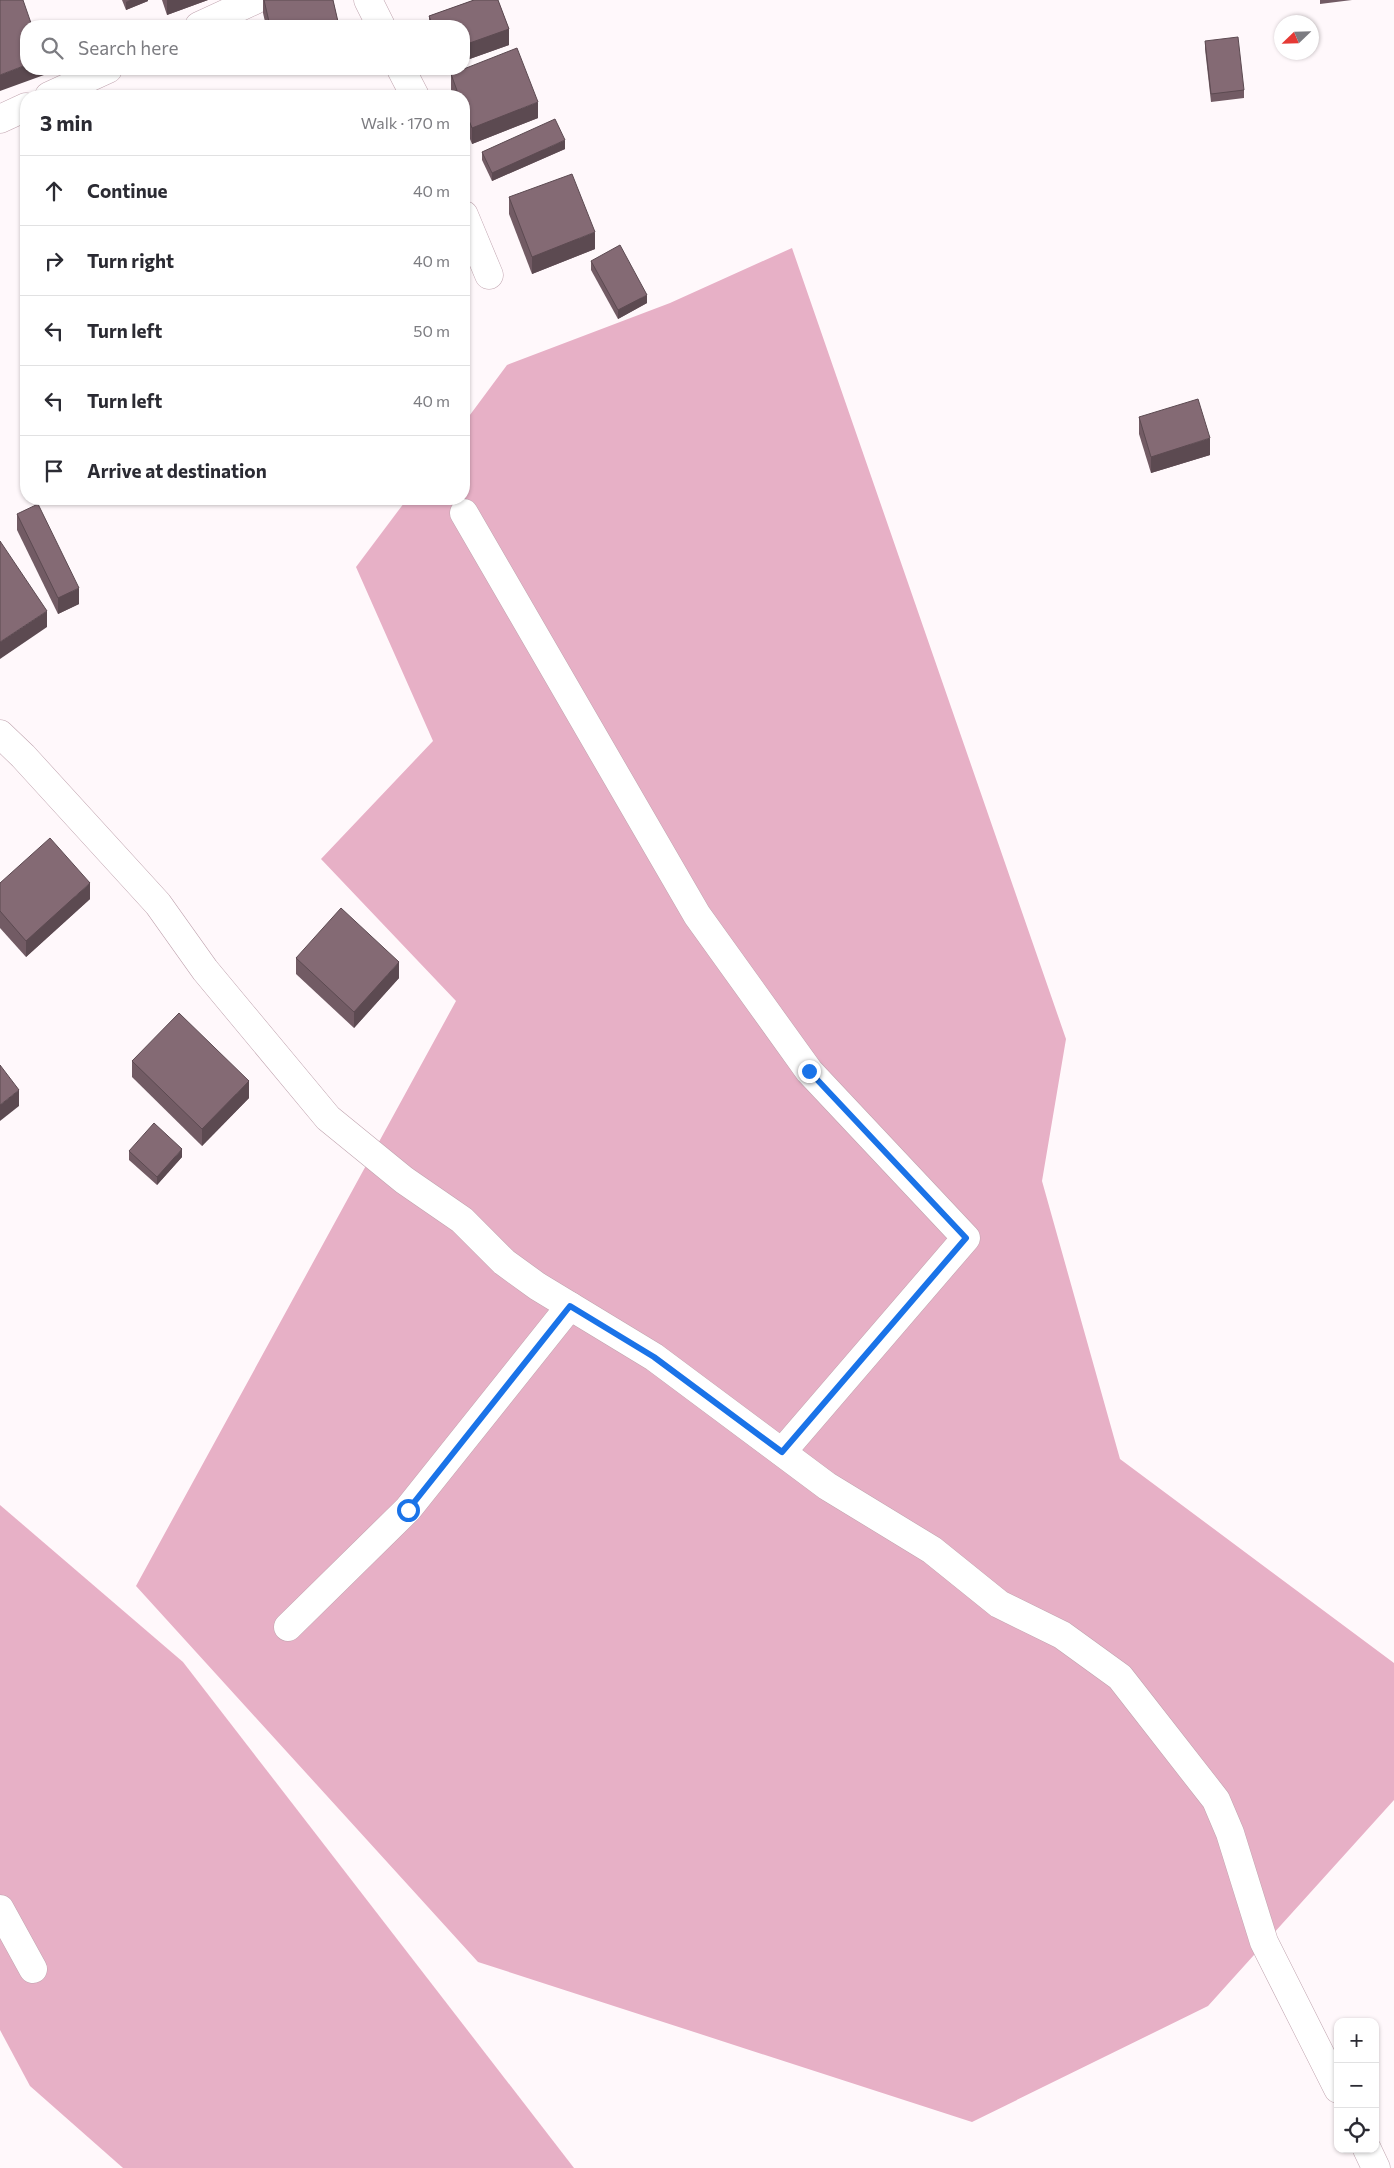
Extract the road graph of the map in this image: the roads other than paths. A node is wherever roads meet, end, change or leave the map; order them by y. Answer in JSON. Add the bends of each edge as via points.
{"nodes":[{"id":1,"x":255,"y":0,"type":"edge"},
{"id":2,"x":368,"y":0,"type":"edge"},
{"id":3,"x":212,"y":20,"type":"edge"},
{"id":4,"x":378,"y":20,"type":"edge"},
{"id":5,"x":95,"y":75,"type":"edge"},
{"id":6,"x":405,"y":75,"type":"edge"},
{"id":7,"x":62,"y":90,"type":"edge"},
{"id":8,"x":412,"y":90,"type":"edge"},
{"id":9,"x":20,"y":110,"type":"edge"},
{"id":10,"x":0,"y":119,"type":"edge"},
{"id":11,"x":470,"y":230,"type":"edge"},
{"id":12,"x":488,"y":275,"type":"dead end"},
{"id":13,"x":464,"y":513,"type":"dead end"},
{"id":14,"x":0,"y":734,"type":"edge"},
{"id":15,"x":570,"y":1306,"type":"junction"},
{"id":16,"x":782,"y":1452,"type":"junction"},
{"id":17,"x":288,"y":1627,"type":"dead end"},
{"id":18,"x":0,"y":1909,"type":"edge"},
{"id":19,"x":33,"y":1968,"type":"dead end"},
{"id":20,"x":1334,"y":2081,"type":"edge"},
{"id":21,"x":1369,"y":2153,"type":"edge"},
{"id":22,"x":1376,"y":2168,"type":"edge"}],
"edges":[{"from":1,"to":3,"type":"street"},
{"from":2,"to":4,"type":"street"},
{"from":5,"to":7,"type":"street"},
{"from":6,"to":8,"type":"street"},
{"from":9,"to":10,"type":"street"},
{"from":11,"to":12,"type":"street"},
{"from":13,"to":16,"type":"street","via":[[697,915],[809,1071],[966,1238]]},
{"from":14,"to":15,"type":"street","via":[[158,904],[205,970],[328,1118],[404,1180],[462,1220],[504,1262]]},
{"from":15,"to":16,"type":"street","via":[[654,1357]]},
{"from":15,"to":17,"type":"street","via":[[408,1510]]},
{"from":16,"to":20,"type":"street","via":[[826,1486],[932,1550],[999,1604],[1062,1635],[1120,1677],[1216,1800],[1230,1833],[1264,1942]]},
{"from":18,"to":19,"type":"street"},
{"from":21,"to":22,"type":"street"}]}
